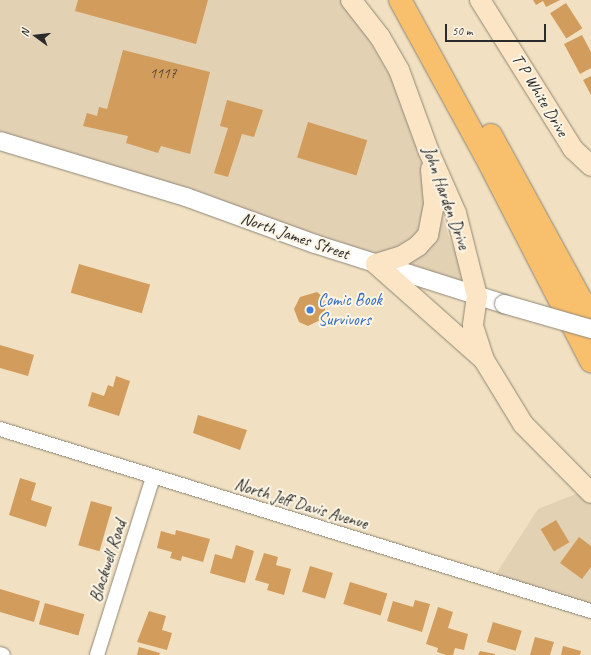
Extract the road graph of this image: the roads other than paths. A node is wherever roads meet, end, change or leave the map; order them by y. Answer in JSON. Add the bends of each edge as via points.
{"nodes":[{"id":1,"x":351,"y":0,"type":"edge"},
{"id":2,"x":400,"y":0,"type":"edge"},
{"id":3,"x":416,"y":0,"type":"edge"},
{"id":4,"x":480,"y":0,"type":"edge"},
{"id":5,"x":0,"y":140,"type":"edge"},
{"id":6,"x":429,"y":152,"type":"junction"},
{"id":7,"x":591,"y":166,"type":"edge"},
{"id":8,"x":376,"y":264,"type":"junction"},
{"id":9,"x":477,"y":296,"type":"junction"},
{"id":10,"x":591,"y":318,"type":"edge"},
{"id":11,"x":591,"y":329,"type":"edge"},
{"id":12,"x":484,"y":360,"type":"junction"},
{"id":13,"x":591,"y":361,"type":"edge"},
{"id":14,"x":0,"y":429,"type":"edge"},
{"id":15,"x":153,"y":477,"type":"junction"},
{"id":16,"x":591,"y":493,"type":"edge"},
{"id":17,"x":591,"y":611,"type":"edge"},
{"id":18,"x":97,"y":655,"type":"edge"}],
"edges":[{"from":1,"to":6,"type":"main road","name":"John Harden Drive","via":[[380,37],[400,70]]},
{"from":2,"to":13,"type":"highway","via":[[485,155]]},
{"from":3,"to":10,"type":"highway"},
{"from":4,"to":7,"type":"main road","name":"T P White Drive","via":[[572,149]]},
{"from":5,"to":8,"type":"street","name":"North James Street","via":[[186,197]]},
{"from":6,"to":8,"type":"main road","via":[[434,204],[428,235],[418,246],[402,256]]},
{"from":6,"to":9,"type":"main road","name":"John Harden Drive","via":[[458,219]]},
{"from":8,"to":9,"type":"street","name":"North James Street"},
{"from":8,"to":12,"type":"main road"},
{"from":9,"to":11,"type":"street","name":"North James Street","bridge":true},
{"from":9,"to":12,"type":"main road","name":"John Harden Drive","via":[[473,326]]},
{"from":12,"to":16,"type":"main road","name":"John Harden Drive","via":[[523,424]]},
{"from":14,"to":15,"type":"street","name":"North Jeff Davis Avenue"},
{"from":15,"to":17,"type":"street","name":"North Jeff Davis Avenue"},
{"from":15,"to":18,"type":"street","name":"Blackwell Road"}]}
